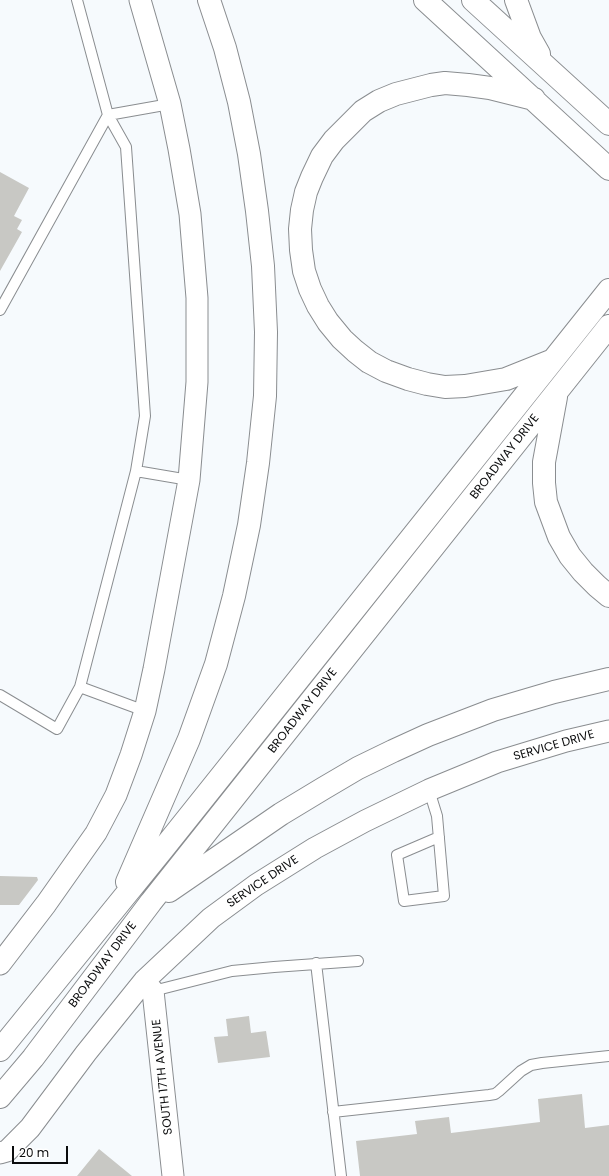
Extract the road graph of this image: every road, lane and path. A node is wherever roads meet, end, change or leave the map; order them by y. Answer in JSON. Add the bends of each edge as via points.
{"nodes":[{"id":1,"x":77,"y":0,"type":"edge"},
{"id":2,"x":140,"y":0,"type":"edge"},
{"id":3,"x":209,"y":0,"type":"edge"},
{"id":4,"x":425,"y":0,"type":"edge"},
{"id":5,"x":473,"y":0,"type":"edge"},
{"id":6,"x":516,"y":0,"type":"edge"},
{"id":7,"x":545,"y":65,"type":"junction"},
{"id":8,"x":534,"y":99,"type":"junction"},
{"id":9,"x":170,"y":104,"type":"junction"},
{"id":10,"x":108,"y":115,"type":"junction"},
{"id":11,"x":609,"y":124,"type":"edge"},
{"id":12,"x":609,"y":168,"type":"edge"},
{"id":13,"x":609,"y":290,"type":"edge"},
{"id":14,"x":0,"y":310,"type":"edge"},
{"id":15,"x":609,"y":326,"type":"edge"},
{"id":16,"x":554,"y":360,"type":"junction"},
{"id":17,"x":557,"y":392,"type":"junction"},
{"id":18,"x":136,"y":471,"type":"junction"},
{"id":19,"x":189,"y":480,"type":"junction"},
{"id":20,"x":609,"y":596,"type":"edge"},
{"id":21,"x":609,"y":679,"type":"edge"},
{"id":22,"x":80,"y":687,"type":"junction"},
{"id":23,"x":0,"y":695,"type":"edge"},
{"id":24,"x":145,"y":711,"type":"junction"},
{"id":25,"x":609,"y":731,"type":"edge"},
{"id":26,"x":429,"y":790,"type":"junction"},
{"id":27,"x":439,"y":837,"type":"junction"},
{"id":28,"x":151,"y":902,"type":"junction"},
{"id":29,"x":117,"y":907,"type":"junction"},
{"id":30,"x":2,"y":959,"type":"edge"},
{"id":31,"x":358,"y":961,"type":"dead end"},
{"id":32,"x":316,"y":963,"type":"junction"},
{"id":33,"x":149,"y":986,"type":"junction"},
{"id":34,"x":0,"y":1050,"type":"edge"},
{"id":35,"x":609,"y":1056,"type":"edge"},
{"id":36,"x":0,"y":1097,"type":"edge"},
{"id":37,"x":333,"y":1112,"type":"junction"},
{"id":38,"x":0,"y":1153,"type":"edge"},
{"id":39,"x":173,"y":1176,"type":"edge"},
{"id":40,"x":341,"y":1176,"type":"edge"}],
"edges":[{"from":1,"to":10,"type":"lane"},
{"from":2,"to":9,"type":"street"},
{"from":3,"to":29,"type":"main road","via":[[226,48],[239,102],[257,211],[266,332],[262,426],[249,525],[216,664],[189,739]]},
{"from":4,"to":8,"type":"main road"},
{"from":5,"to":7,"type":"main road"},
{"from":6,"to":7,"type":"main road","via":[[530,38]]},
{"from":7,"to":11,"type":"main road"},
{"from":8,"to":12,"type":"main road"},
{"from":8,"to":16,"type":"main road","via":[[490,88],[445,83],[396,94],[362,111],[334,140],[322,156],[312,177],[302,210],[301,250],[310,289],[328,322],[355,351],[386,371],[427,384],[445,387],[466,386],[506,379]]},
{"from":9,"to":10,"type":"lane"},
{"from":9,"to":19,"type":"street","via":[[190,214],[197,298],[197,382]]},
{"from":10,"to":14,"type":"lane"},
{"from":10,"to":18,"type":"lane","via":[[126,147],[145,416]]},
{"from":13,"to":16,"type":"main road","name":"BROADWAY DRIVE"},
{"from":15,"to":17,"type":"main road","name":"BROADWAY DRIVE"},
{"from":16,"to":29,"type":"main road","name":"BROADWAY DRIVE"},
{"from":17,"to":20,"type":"main road","via":[[544,462],[546,502],[559,537],[570,556]]},
{"from":17,"to":28,"type":"main road","name":"BROADWAY DRIVE"},
{"from":18,"to":19,"type":"lane"},
{"from":18,"to":22,"type":"lane"},
{"from":19,"to":24,"type":"street"},
{"from":21,"to":28,"type":"main road","via":[[493,710],[393,751],[344,776],[281,814]]},
{"from":22,"to":23,"type":"lane","via":[[58,729]]},
{"from":22,"to":24,"type":"lane"},
{"from":24,"to":30,"type":"street","via":[[116,795],[96,833],[46,904]]},
{"from":25,"to":26,"type":"street","name":"SERVICE DRIVE","via":[[497,762]]},
{"from":26,"to":27,"type":"lane","via":[[437,816]]},
{"from":26,"to":33,"type":"street","name":"SERVICE DRIVE","via":[[315,848],[256,885],[211,918]]},
{"from":27,"to":27,"type":"lane","via":[[444,896],[404,901],[397,854]]},
{"from":28,"to":36,"type":"main road","name":"BROADWAY DRIVE","via":[[33,1058]]},
{"from":29,"to":34,"type":"main road","name":"BROADWAY DRIVE"},
{"from":31,"to":32,"type":"lane"},
{"from":32,"to":33,"type":"lane","via":[[232,971]]},
{"from":32,"to":37,"type":"lane"},
{"from":33,"to":38,"type":"street","name":"SERVICE DRIVE","via":[[86,1053],[14,1146]]},
{"from":33,"to":39,"type":"street","name":"SOUTH 17TH AVENUE"},
{"from":35,"to":37,"type":"lane","via":[[531,1065],[520,1070],[495,1094]]},
{"from":37,"to":40,"type":"lane"}]}
